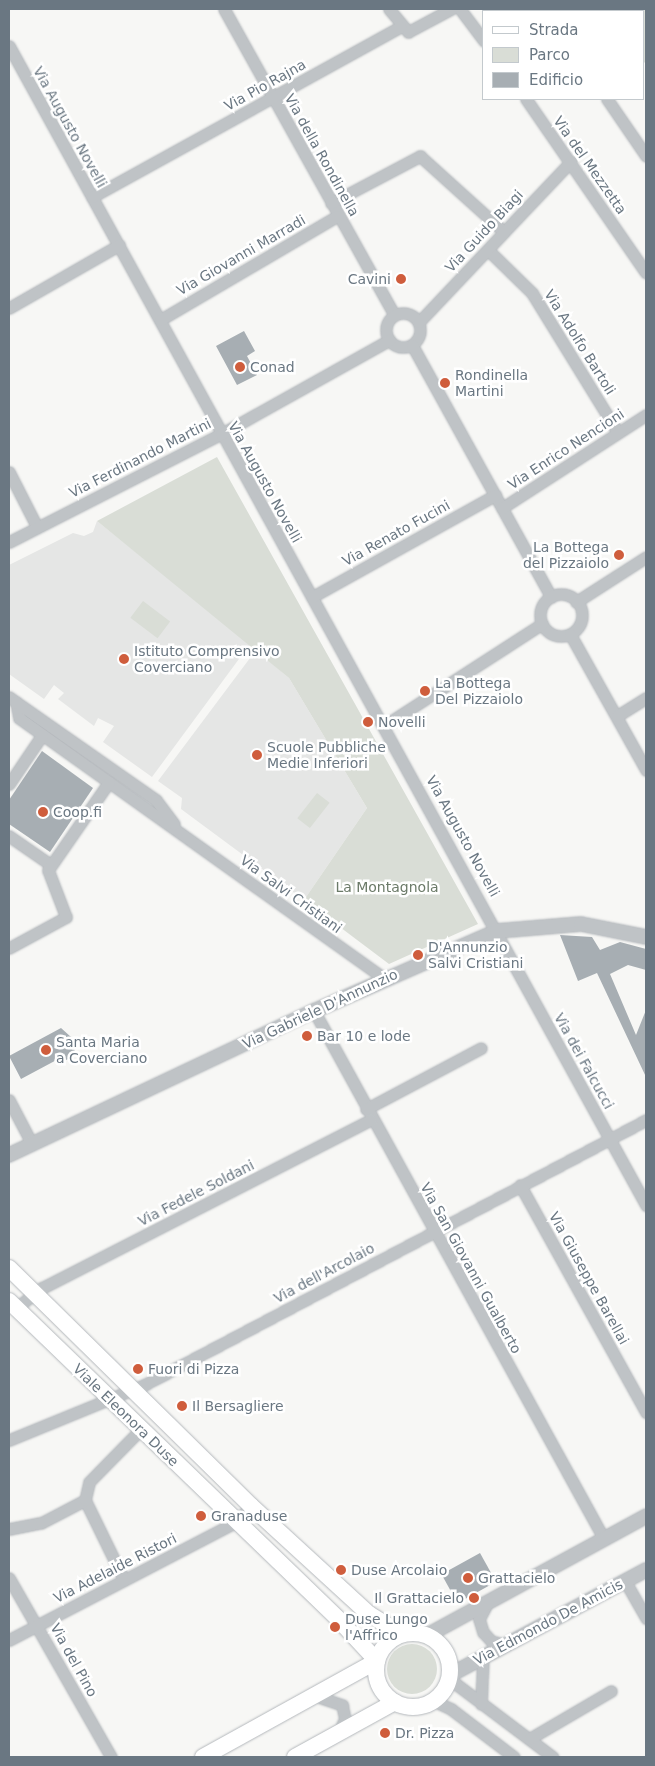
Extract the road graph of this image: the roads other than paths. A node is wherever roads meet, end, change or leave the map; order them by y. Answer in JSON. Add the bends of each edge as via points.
{"nodes":[{"id":1,"x":224,"y":9,"type":"edge"},
{"id":2,"x":389,"y":9,"type":"edge"},
{"id":3,"x":452,"y":9,"type":"edge"},
{"id":4,"x":460,"y":9,"type":"edge"},
{"id":5,"x":400,"y":27,"type":"junction"},
{"id":6,"x":481,"y":33,"type":"edge"},
{"id":7,"x":9,"y":46,"type":"edge"},
{"id":8,"x":273,"y":97,"type":"junction"},
{"id":9,"x":527,"y":100,"type":"edge"},
{"id":10,"x":607,"y":100,"type":"edge"},
{"id":11,"x":646,"y":156,"type":"edge"},
{"id":12,"x":571,"y":161,"type":"junction"},
{"id":13,"x":92,"y":198,"type":"junction"},
{"id":14,"x":331,"y":203,"type":"junction"},
{"id":15,"x":337,"y":216,"type":"junction"},
{"id":16,"x":504,"y":232,"type":"junction"},
{"id":17,"x":119,"y":245,"type":"junction"},
{"id":18,"x":488,"y":250,"type":"junction"},
{"id":19,"x":646,"y":273,"type":"edge"},
{"id":20,"x":9,"y":308,"type":"edge"},
{"id":21,"x":394,"y":314,"type":"junction"},
{"id":22,"x":160,"y":320,"type":"junction"},
{"id":23,"x":419,"y":322,"type":"junction"},
{"id":24,"x":389,"y":340,"type":"junction"},
{"id":25,"x":412,"y":345,"type":"junction"},
{"id":26,"x":646,"y":415,"type":"edge"},
{"id":27,"x":618,"y":433,"type":"junction"},
{"id":28,"x":221,"y":434,"type":"junction"},
{"id":29,"x":9,"y":472,"type":"edge"},
{"id":30,"x":495,"y":495,"type":"junction"},
{"id":31,"x":502,"y":508,"type":"junction"},
{"id":32,"x":37,"y":527,"type":"junction"},
{"id":33,"x":9,"y":542,"type":"edge"},
{"id":34,"x":646,"y":557,"type":"edge"},
{"id":35,"x":312,"y":597,"type":"junction"},
{"id":36,"x":551,"y":597,"type":"junction"},
{"id":37,"x":576,"y":602,"type":"junction"},
{"id":38,"x":542,"y":624,"type":"junction"},
{"id":39,"x":570,"y":634,"type":"junction"},
{"id":40,"x":646,"y":698,"type":"edge"},
{"id":41,"x":12,"y":700,"type":"edge"},
{"id":42,"x":617,"y":716,"type":"junction"},
{"id":43,"x":385,"y":725,"type":"junction"},
{"id":44,"x":42,"y":735,"type":"junction"},
{"id":45,"x":646,"y":770,"type":"edge"},
{"id":46,"x":109,"y":782,"type":"junction"},
{"id":47,"x":9,"y":784,"type":"edge"},
{"id":48,"x":181,"y":833,"type":"junction"},
{"id":49,"x":9,"y":836,"type":"edge"},
{"id":50,"x":51,"y":865,"type":"junction"},
{"id":51,"x":497,"y":931,"type":"junction"},
{"id":52,"x":646,"y":937,"type":"edge"},
{"id":53,"x":9,"y":948,"type":"edge"},
{"id":54,"x":385,"y":979,"type":"junction"},
{"id":55,"x":314,"y":1011,"type":"junction"},
{"id":56,"x":481,"y":1048,"type":"dead end"},
{"id":57,"x":9,"y":1100,"type":"edge"},
{"id":58,"x":366,"y":1109,"type":"junction"},
{"id":59,"x":372,"y":1120,"type":"junction"},
{"id":60,"x":646,"y":1120,"type":"edge"},
{"id":61,"x":609,"y":1138,"type":"junction"},
{"id":62,"x":32,"y":1144,"type":"junction"},
{"id":63,"x":9,"y":1155,"type":"edge"},
{"id":64,"x":520,"y":1185,"type":"junction"},
{"id":65,"x":646,"y":1205,"type":"edge"},
{"id":66,"x":434,"y":1232,"type":"junction"},
{"id":67,"x":9,"y":1268,"type":"edge"},
{"id":68,"x":34,"y":1293,"type":"junction"},
{"id":69,"x":12,"y":1305,"type":"edge"},
{"id":70,"x":134,"y":1390,"type":"junction"},
{"id":71,"x":111,"y":1400,"type":"junction"},
{"id":72,"x":646,"y":1412,"type":"edge"},
{"id":73,"x":140,"y":1429,"type":"junction"},
{"id":74,"x":9,"y":1440,"type":"edge"},
{"id":75,"x":85,"y":1500,"type":"junction"},
{"id":76,"x":251,"y":1506,"type":"junction"},
{"id":77,"x":646,"y":1516,"type":"edge"},
{"id":78,"x":236,"y":1522,"type":"junction"},
{"id":79,"x":9,"y":1529,"type":"edge"},
{"id":80,"x":604,"y":1539,"type":"junction"},
{"id":81,"x":646,"y":1570,"type":"edge"},
{"id":82,"x":9,"y":1578,"type":"edge"},
{"id":83,"x":124,"y":1580,"type":"junction"},
{"id":84,"x":625,"y":1581,"type":"junction"},
{"id":85,"x":487,"y":1604,"type":"junction"},
{"id":86,"x":646,"y":1618,"type":"edge"},
{"id":87,"x":37,"y":1624,"type":"junction"},
{"id":88,"x":401,"y":1634,"type":"junction"},
{"id":89,"x":428,"y":1636,"type":"junction"},
{"id":90,"x":9,"y":1640,"type":"edge"},
{"id":91,"x":506,"y":1645,"type":"junction"},
{"id":92,"x":483,"y":1657,"type":"junction"},
{"id":93,"x":376,"y":1661,"type":"junction"},
{"id":94,"x":450,"y":1676,"type":"junction"},
{"id":95,"x":611,"y":1691,"type":"dead end"},
{"id":96,"x":316,"y":1696,"type":"junction"},
{"id":97,"x":434,"y":1701,"type":"junction"},
{"id":98,"x":395,"y":1702,"type":"junction"},
{"id":99,"x":481,"y":1704,"type":"junction"},
{"id":100,"x":338,"y":1733,"type":"junction"},
{"id":101,"x":529,"y":1739,"type":"junction"},
{"id":102,"x":111,"y":1757,"type":"edge"},
{"id":103,"x":203,"y":1757,"type":"edge"},
{"id":104,"x":295,"y":1757,"type":"edge"},
{"id":105,"x":514,"y":1757,"type":"edge"},
{"id":106,"x":553,"y":1757,"type":"edge"}],
"edges":[{"from":1,"to":8,"type":"street","name":"Via della Rondinella"},
{"from":2,"to":5,"type":"street"},
{"from":3,"to":5,"type":"street","name":"Via Pio Rajna","via":[[411,32]]},
{"from":4,"to":6,"type":"street"},
{"from":5,"to":8,"type":"street","name":"Via Pio Rajna"},
{"from":7,"to":13,"type":"street","name":"Via Augusto Novelli"},
{"from":8,"to":13,"type":"street","name":"Via Pio Rajna"},
{"from":8,"to":14,"type":"street","name":"Via della Rondinella"},
{"from":9,"to":12,"type":"street","name":"Via del Mezzetta"},
{"from":10,"to":11,"type":"street"},
{"from":12,"to":16,"type":"street","name":"Via Guido Biagi"},
{"from":12,"to":19,"type":"street","name":"Via del Mezzetta"},
{"from":13,"to":17,"type":"street","name":"Via Augusto Novelli"},
{"from":14,"to":15,"type":"street","name":"Via della Rondinella"},
{"from":14,"to":16,"type":"street","via":[[420,156]]},
{"from":15,"to":21,"type":"street","name":"Via della Rondinella"},
{"from":15,"to":22,"type":"street","name":"Via Giovanni Marradi"},
{"from":16,"to":18,"type":"street","name":"Via Guido Biagi"},
{"from":17,"to":20,"type":"street"},
{"from":17,"to":22,"type":"street","name":"Via Augusto Novelli"},
{"from":18,"to":23,"type":"street","name":"Via Guido Biagi"},
{"from":18,"to":27,"type":"street","name":"Via Adolfo Bartoli","via":[[532,293]]},
{"from":21,"to":23,"type":"street","via":[[408,313]]},
{"from":21,"to":24,"type":"street","via":[[387,325]]},
{"from":22,"to":28,"type":"street","name":"Via Augusto Novelli"},
{"from":23,"to":25,"type":"street","via":[[421,335]]},
{"from":24,"to":25,"type":"street","via":[[399,347]]},
{"from":24,"to":28,"type":"street","name":"Via Ferdinando Martini"},
{"from":25,"to":30,"type":"street"},
{"from":26,"to":27,"type":"street","name":"Via Enrico Nencioni"},
{"from":27,"to":31,"type":"street","name":"Via Enrico Nencioni"},
{"from":28,"to":32,"type":"street","name":"Via Ferdinando Martini"},
{"from":28,"to":35,"type":"street","name":"Via Augusto Novelli"},
{"from":29,"to":32,"type":"street"},
{"from":30,"to":31,"type":"street"},
{"from":30,"to":35,"type":"street","name":"Via Renato Fucini"},
{"from":31,"to":36,"type":"street"},
{"from":32,"to":33,"type":"street","name":"Via Ferdinando Martini"},
{"from":34,"to":37,"type":"street"},
{"from":35,"to":43,"type":"street","name":"Via Augusto Novelli"},
{"from":36,"to":37,"type":"street","via":[[562,594]]},
{"from":36,"to":38,"type":"street","via":[[541,608]]},
{"from":37,"to":39,"type":"street","via":[[581,620]]},
{"from":38,"to":39,"type":"street","via":[[554,635]]},
{"from":38,"to":43,"type":"street"},
{"from":39,"to":42,"type":"street"},
{"from":40,"to":42,"type":"street"},
{"from":41,"to":44,"type":"street","name":"Via Salvi Cristiani","via":[[19,718]]},
{"from":41,"to":48,"type":"street","name":"Via Salvi Cristiani","via":[[156,800]]},
{"from":42,"to":45,"type":"street"},
{"from":43,"to":51,"type":"street","name":"Via Augusto Novelli"},
{"from":44,"to":46,"type":"street","name":"Via Salvi Cristiani"},
{"from":44,"to":47,"type":"street"},
{"from":46,"to":48,"type":"street","name":"Via Salvi Cristiani"},
{"from":46,"to":50,"type":"street"},
{"from":48,"to":54,"type":"street","name":"Via Salvi Cristiani"},
{"from":49,"to":50,"type":"street"},
{"from":50,"to":53,"type":"street","via":[[48,876],[67,915]]},
{"from":51,"to":52,"type":"street","name":"Via Gabriele D'Annunzio","via":[[581,924]]},
{"from":51,"to":54,"type":"street","name":"Via Gabriele D'Annunzio"},
{"from":51,"to":61,"type":"street","name":"Via dei Falcucci"},
{"from":54,"to":55,"type":"street","name":"Via Gabriele D'Annunzio"},
{"from":55,"to":58,"type":"street","name":"Via San Giovanni Gualberto"},
{"from":55,"to":62,"type":"street","name":"Via Gabriele D'Annunzio"},
{"from":56,"to":58,"type":"street"},
{"from":57,"to":62,"type":"street"},
{"from":58,"to":59,"type":"street","name":"Via San Giovanni Gualberto"},
{"from":59,"to":66,"type":"street","name":"Via San Giovanni Gualberto"},
{"from":59,"to":68,"type":"street","name":"Via Fedele Soldani"},
{"from":60,"to":61,"type":"street","name":"Via dell'Arcolaio"},
{"from":61,"to":64,"type":"street","name":"Via dell'Arcolaio"},
{"from":61,"to":65,"type":"street","name":"Via dei Falcucci"},
{"from":62,"to":63,"type":"street","name":"Via Gabriele D'Annunzio"},
{"from":64,"to":66,"type":"street","name":"Via dell'Arcolaio"},
{"from":64,"to":72,"type":"street","name":"Via Giuseppe Barellai"},
{"from":66,"to":70,"type":"street","name":"Via dell'Arcolaio"},
{"from":66,"to":80,"type":"street","name":"Via San Giovanni Gualberto"},
{"from":67,"to":68,"type":"main road","name":"Viale Eleonora Duse"},
{"from":68,"to":69,"type":"street","name":"Viale Eleonora Duse"},
{"from":68,"to":70,"type":"main road","name":"Viale Eleonora Duse"},
{"from":69,"to":71,"type":"main road","name":"Viale Eleonora Duse"},
{"from":70,"to":71,"type":"street","name":"Via dell'Arcolaio"},
{"from":70,"to":76,"type":"main road","name":"Viale Eleonora Duse"},
{"from":71,"to":73,"type":"main road","name":"Viale Eleonora Duse"},
{"from":71,"to":74,"type":"street","name":"Via dell'Arcolaio"},
{"from":73,"to":75,"type":"street","via":[[89,1482]]},
{"from":73,"to":78,"type":"main road","name":"Viale Eleonora Duse"},
{"from":75,"to":79,"type":"street","via":[[38,1525]]},
{"from":75,"to":83,"type":"street"},
{"from":76,"to":78,"type":"street"},
{"from":76,"to":88,"type":"main road","name":"Viale Eleonora Duse","via":[[369,1614]]},
{"from":77,"to":80,"type":"street"},
{"from":78,"to":83,"type":"street","name":"Via Adelaide Ristori"},
{"from":78,"to":93,"type":"main road","name":"Viale Eleonora Duse","via":[[340,1621]]},
{"from":80,"to":85,"type":"street"},
{"from":81,"to":84,"type":"street","name":"Via Edmondo De Amicis"},
{"from":82,"to":87,"type":"street","name":"Via del Pino"},
{"from":83,"to":87,"type":"street","name":"Via Adelaide Ristori"},
{"from":84,"to":86,"type":"street"},
{"from":84,"to":91,"type":"street","name":"Via Edmondo De Amicis"},
{"from":85,"to":89,"type":"street"},
{"from":85,"to":91,"type":"street","via":[[479,1619],[483,1632],[491,1640]]},
{"from":87,"to":90,"type":"street","name":"Via Adelaide Ristori"},
{"from":87,"to":102,"type":"street","name":"Via del Pino"},
{"from":88,"to":89,"type":"main road"},
{"from":88,"to":93,"type":"main road","via":[[386,1644]]},
{"from":89,"to":94,"type":"main road","via":[[446,1651]]},
{"from":91,"to":92,"type":"street","name":"Via Edmondo De Amicis"},
{"from":92,"to":94,"type":"street","name":"Via Edmondo De Amicis"},
{"from":92,"to":99,"type":"street"},
{"from":93,"to":96,"type":"main road"},
{"from":93,"to":98,"type":"main road","via":[[379,1685]]},
{"from":94,"to":97,"type":"main road"},
{"from":94,"to":99,"type":"street"},
{"from":95,"to":101,"type":"street"},
{"from":96,"to":100,"type":"street","via":[[342,1705],[345,1719]]},
{"from":96,"to":103,"type":"main road"},
{"from":97,"to":98,"type":"main road","via":[[416,1707]]},
{"from":97,"to":105,"type":"street","via":[[451,1709]]},
{"from":98,"to":100,"type":"main road"},
{"from":99,"to":101,"type":"street"},
{"from":100,"to":104,"type":"main road"},
{"from":101,"to":106,"type":"street"}]}
